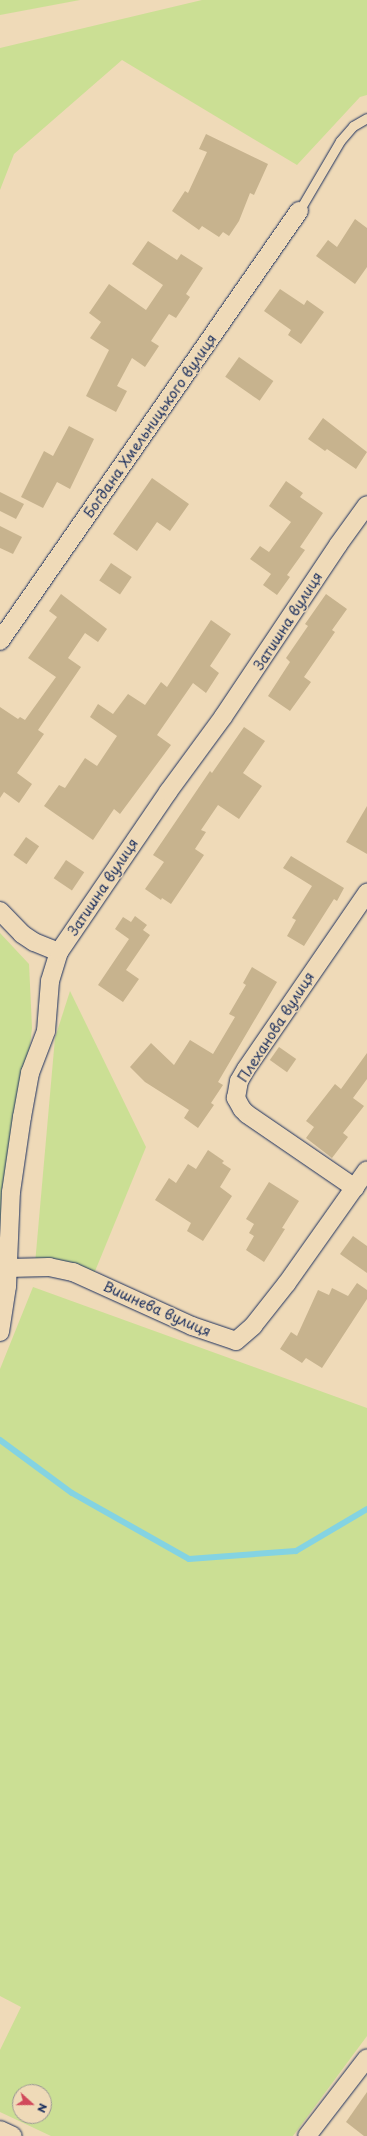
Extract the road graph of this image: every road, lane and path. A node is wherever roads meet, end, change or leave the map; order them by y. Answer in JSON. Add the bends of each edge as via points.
{"nodes":[{"id":1,"x":367,"y":118,"type":"edge"},
{"id":2,"x":299,"y":211,"type":"joint"},
{"id":3,"x":367,"y":505,"type":"edge"},
{"id":4,"x":0,"y":641,"type":"edge"},
{"id":5,"x":367,"y":893,"type":"edge"},
{"id":6,"x":0,"y":911,"type":"edge"},
{"id":7,"x":59,"y":952,"type":"junction"},
{"id":8,"x":367,"y":1170,"type":"edge"},
{"id":9,"x":355,"y":1188,"type":"junction"},
{"id":10,"x":8,"y":1268,"type":"junction"},
{"id":11,"x":0,"y":1332,"type":"edge"},
{"id":12,"x":367,"y":2058,"type":"edge"},
{"id":13,"x":0,"y":2130,"type":"edge"},
{"id":14,"x":13,"y":2136,"type":"edge"},
{"id":15,"x":307,"y":2136,"type":"edge"}],
"edges":[{"from":1,"to":2,"type":"lane","via":[[353,126],[340,141]]},
{"from":2,"to":4,"type":"street","name":"Богдана Хмельницького вулиця"},
{"from":3,"to":7,"type":"street","name":"Затишна вулиця","via":[[228,711],[168,792]]},
{"from":5,"to":9,"type":"street","name":"Плеханова вулиця","via":[[246,1069],[239,1081],[236,1098],[247,1114]]},
{"from":6,"to":7,"type":"street","via":[[22,934]]},
{"from":7,"to":10,"type":"street","name":"Затишна вулиця","via":[[50,981],[46,1031],[30,1073],[25,1097],[11,1192]]},
{"from":8,"to":9,"type":"street","name":"Вишнева вулиця"},
{"from":9,"to":10,"type":"street","name":"Вишнева вулиця","via":[[311,1252],[264,1313],[236,1341],[192,1326],[73,1272],[49,1267]]},
{"from":10,"to":11,"type":"street","name":"Затишна вулиця"},
{"from":12,"to":15,"type":"street"},
{"from":13,"to":14,"type":"street"}]}
